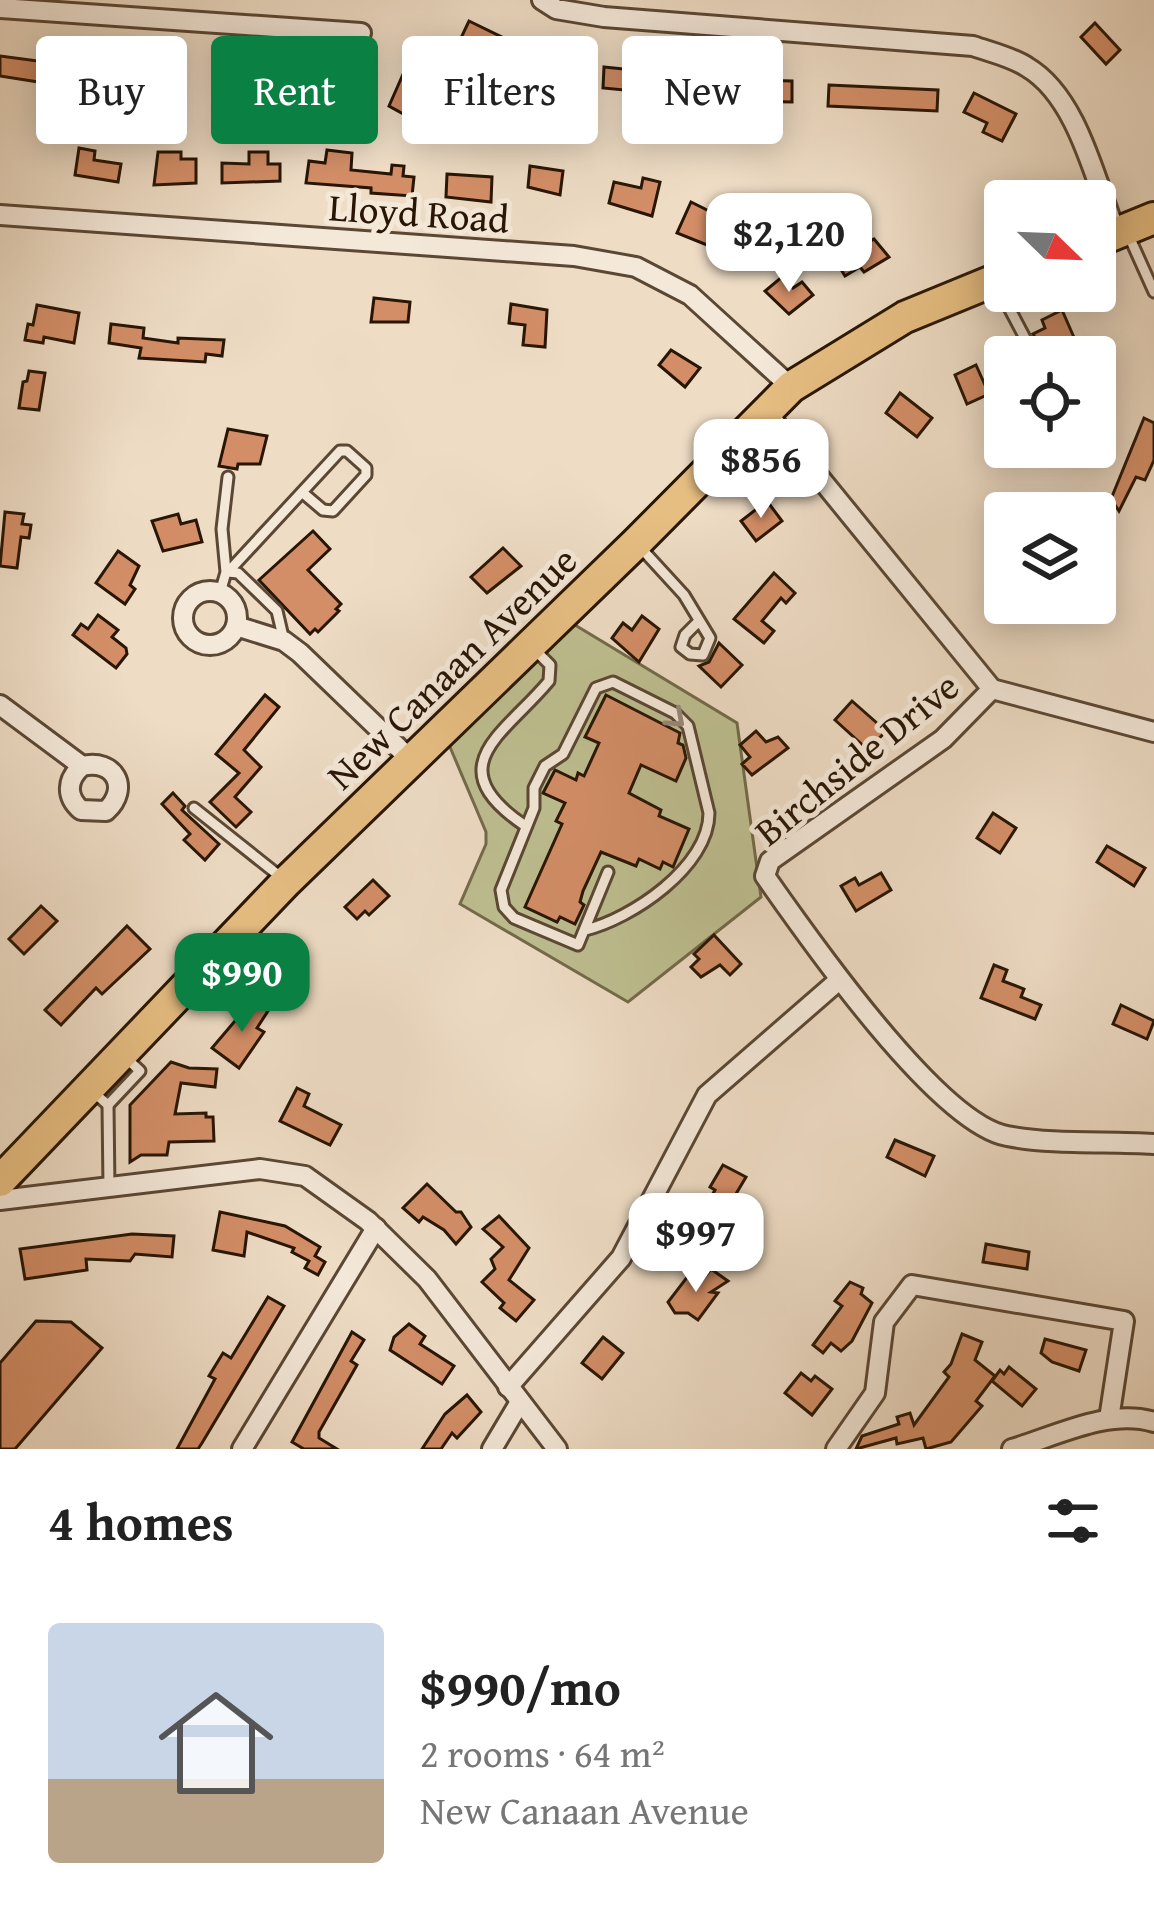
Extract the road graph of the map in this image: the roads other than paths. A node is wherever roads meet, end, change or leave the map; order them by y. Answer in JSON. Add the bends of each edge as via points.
{"nodes":[{"id":1,"x":542,"y":0,"type":"edge"},
{"id":2,"x":0,"y":8,"type":"edge"},
{"id":3,"x":361,"y":34,"type":"dead end"},
{"id":4,"x":0,"y":215,"type":"edge"},
{"id":5,"x":1123,"y":231,"type":"edge"},
{"id":6,"x":984,"y":285,"type":"edge"},
{"id":7,"x":1154,"y":292,"type":"edge"},
{"id":8,"x":790,"y":387,"type":"junction"},
{"id":9,"x":767,"y":413,"type":"junction"},
{"id":10,"x":228,"y":477,"type":"dead end"},
{"id":11,"x":304,"y":493,"type":"junction"},
{"id":12,"x":636,"y":543,"type":"junction"},
{"id":13,"x":227,"y":572,"type":"junction"},
{"id":14,"x":220,"y":592,"type":"junction"},
{"id":15,"x":699,"y":621,"type":"dead end"},
{"id":16,"x":236,"y":626,"type":"junction"},
{"id":17,"x":284,"y":641,"type":"junction"},
{"id":18,"x":529,"y":643,"type":"junction"},
{"id":19,"x":992,"y":689,"type":"junction"},
{"id":20,"x":0,"y":705,"type":"edge"},
{"id":21,"x":1154,"y":732,"type":"edge"},
{"id":22,"x":410,"y":759,"type":"junction"},
{"id":23,"x":82,"y":766,"type":"dead end"},
{"id":24,"x":194,"y":808,"type":"dead end"},
{"id":25,"x":524,"y":825,"type":"junction"},
{"id":26,"x":608,"y":872,"type":"dead end"},
{"id":27,"x":286,"y":882,"type":"junction"},
{"id":28,"x":585,"y":930,"type":"junction"},
{"id":29,"x":838,"y":981,"type":"junction"},
{"id":30,"x":98,"y":1096,"type":"junction"},
{"id":31,"x":1154,"y":1144,"type":"edge"},
{"id":32,"x":0,"y":1181,"type":"edge"},
{"id":33,"x":109,"y":1189,"type":"junction"},
{"id":34,"x":0,"y":1200,"type":"edge"},
{"id":35,"x":376,"y":1228,"type":"junction"},
{"id":36,"x":514,"y":1394,"type":"junction"},
{"id":37,"x":1109,"y":1419,"type":"junction"},
{"id":38,"x":1154,"y":1422,"type":"edge"},
{"id":39,"x":242,"y":1449,"type":"edge"},
{"id":40,"x":492,"y":1449,"type":"edge"},
{"id":41,"x":557,"y":1449,"type":"edge"},
{"id":42,"x":836,"y":1449,"type":"edge"},
{"id":43,"x":1012,"y":1449,"type":"edge"}],
"edges":[{"from":1,"to":5,"type":"street","via":[[604,17],[973,46],[1026,65],[1054,88],[1073,120]]},
{"from":2,"to":3,"type":"street"},
{"from":4,"to":8,"type":"street","name":"Lloyd Road","via":[[636,267],[690,295]]},
{"from":5,"to":7,"type":"lane"},
{"from":6,"to":8,"type":"main road","name":"New Canaan Avenue","via":[[905,317]]},
{"from":8,"to":9,"type":"main road","name":"New Canaan Avenue"},
{"from":9,"to":12,"type":"main road","name":"New Canaan Avenue"},
{"from":9,"to":19,"type":"street","name":"Birchside Drive"},
{"from":10,"to":13,"type":"lane"},
{"from":11,"to":11,"type":"lane","via":[[344,449],[366,468],[333,511]]},
{"from":11,"to":13,"type":"lane"},
{"from":12,"to":15,"type":"lane"},
{"from":12,"to":18,"type":"main road","name":"New Canaan Avenue"},
{"from":13,"to":14,"type":"lane"},
{"from":13,"to":17,"type":"lane","via":[[278,611]]},
{"from":14,"to":16,"type":"street","via":[[233,604]]},
{"from":14,"to":16,"type":"street","via":[[188,602],[187,632],[215,645]]},
{"from":16,"to":17,"type":"street"},
{"from":17,"to":22,"type":"street"},
{"from":18,"to":22,"type":"main road","name":"New Canaan Avenue"},
{"from":18,"to":25,"type":"lane","via":[[550,665],[549,681],[495,738],[482,773],[492,800]]},
{"from":19,"to":21,"type":"street","name":"Birchside Drive"},
{"from":19,"to":29,"type":"street","name":"Birchside Drive","via":[[943,740],[770,861],[765,876]]},
{"from":20,"to":23,"type":"street"},
{"from":22,"to":27,"type":"main road","name":"New Canaan Avenue"},
{"from":24,"to":27,"type":"lane"},
{"from":25,"to":28,"type":"lane","via":[[502,883],[504,907],[578,945]]},
{"from":25,"to":28,"type":"lane","one_way":true,"via":[[544,766],[563,754],[596,688],[613,682],[681,718],[692,734],[710,820],[704,843],[686,870],[604,926]]},
{"from":26,"to":28,"type":"lane"},
{"from":27,"to":30,"type":"main road","name":"New Canaan Avenue","via":[[120,1053]]},
{"from":29,"to":31,"type":"street","name":"Birchside Drive","via":[[956,1109],[1003,1136]]},
{"from":29,"to":36,"type":"street","via":[[707,1094],[621,1258]]},
{"from":30,"to":32,"type":"main road","name":"New Canaan Avenue"},
{"from":30,"to":33,"type":"lane"},
{"from":33,"to":34,"type":"street"},
{"from":33,"to":35,"type":"street","via":[[242,1170],[290,1172],[328,1188]]},
{"from":35,"to":36,"type":"street","via":[[442,1297]]},
{"from":35,"to":39,"type":"street"},
{"from":36,"to":40,"type":"street"},
{"from":36,"to":41,"type":"street"},
{"from":37,"to":38,"type":"street"},
{"from":37,"to":42,"type":"street","via":[[1124,1321],[912,1285],[884,1322],[874,1393]]},
{"from":37,"to":43,"type":"street"}]}
